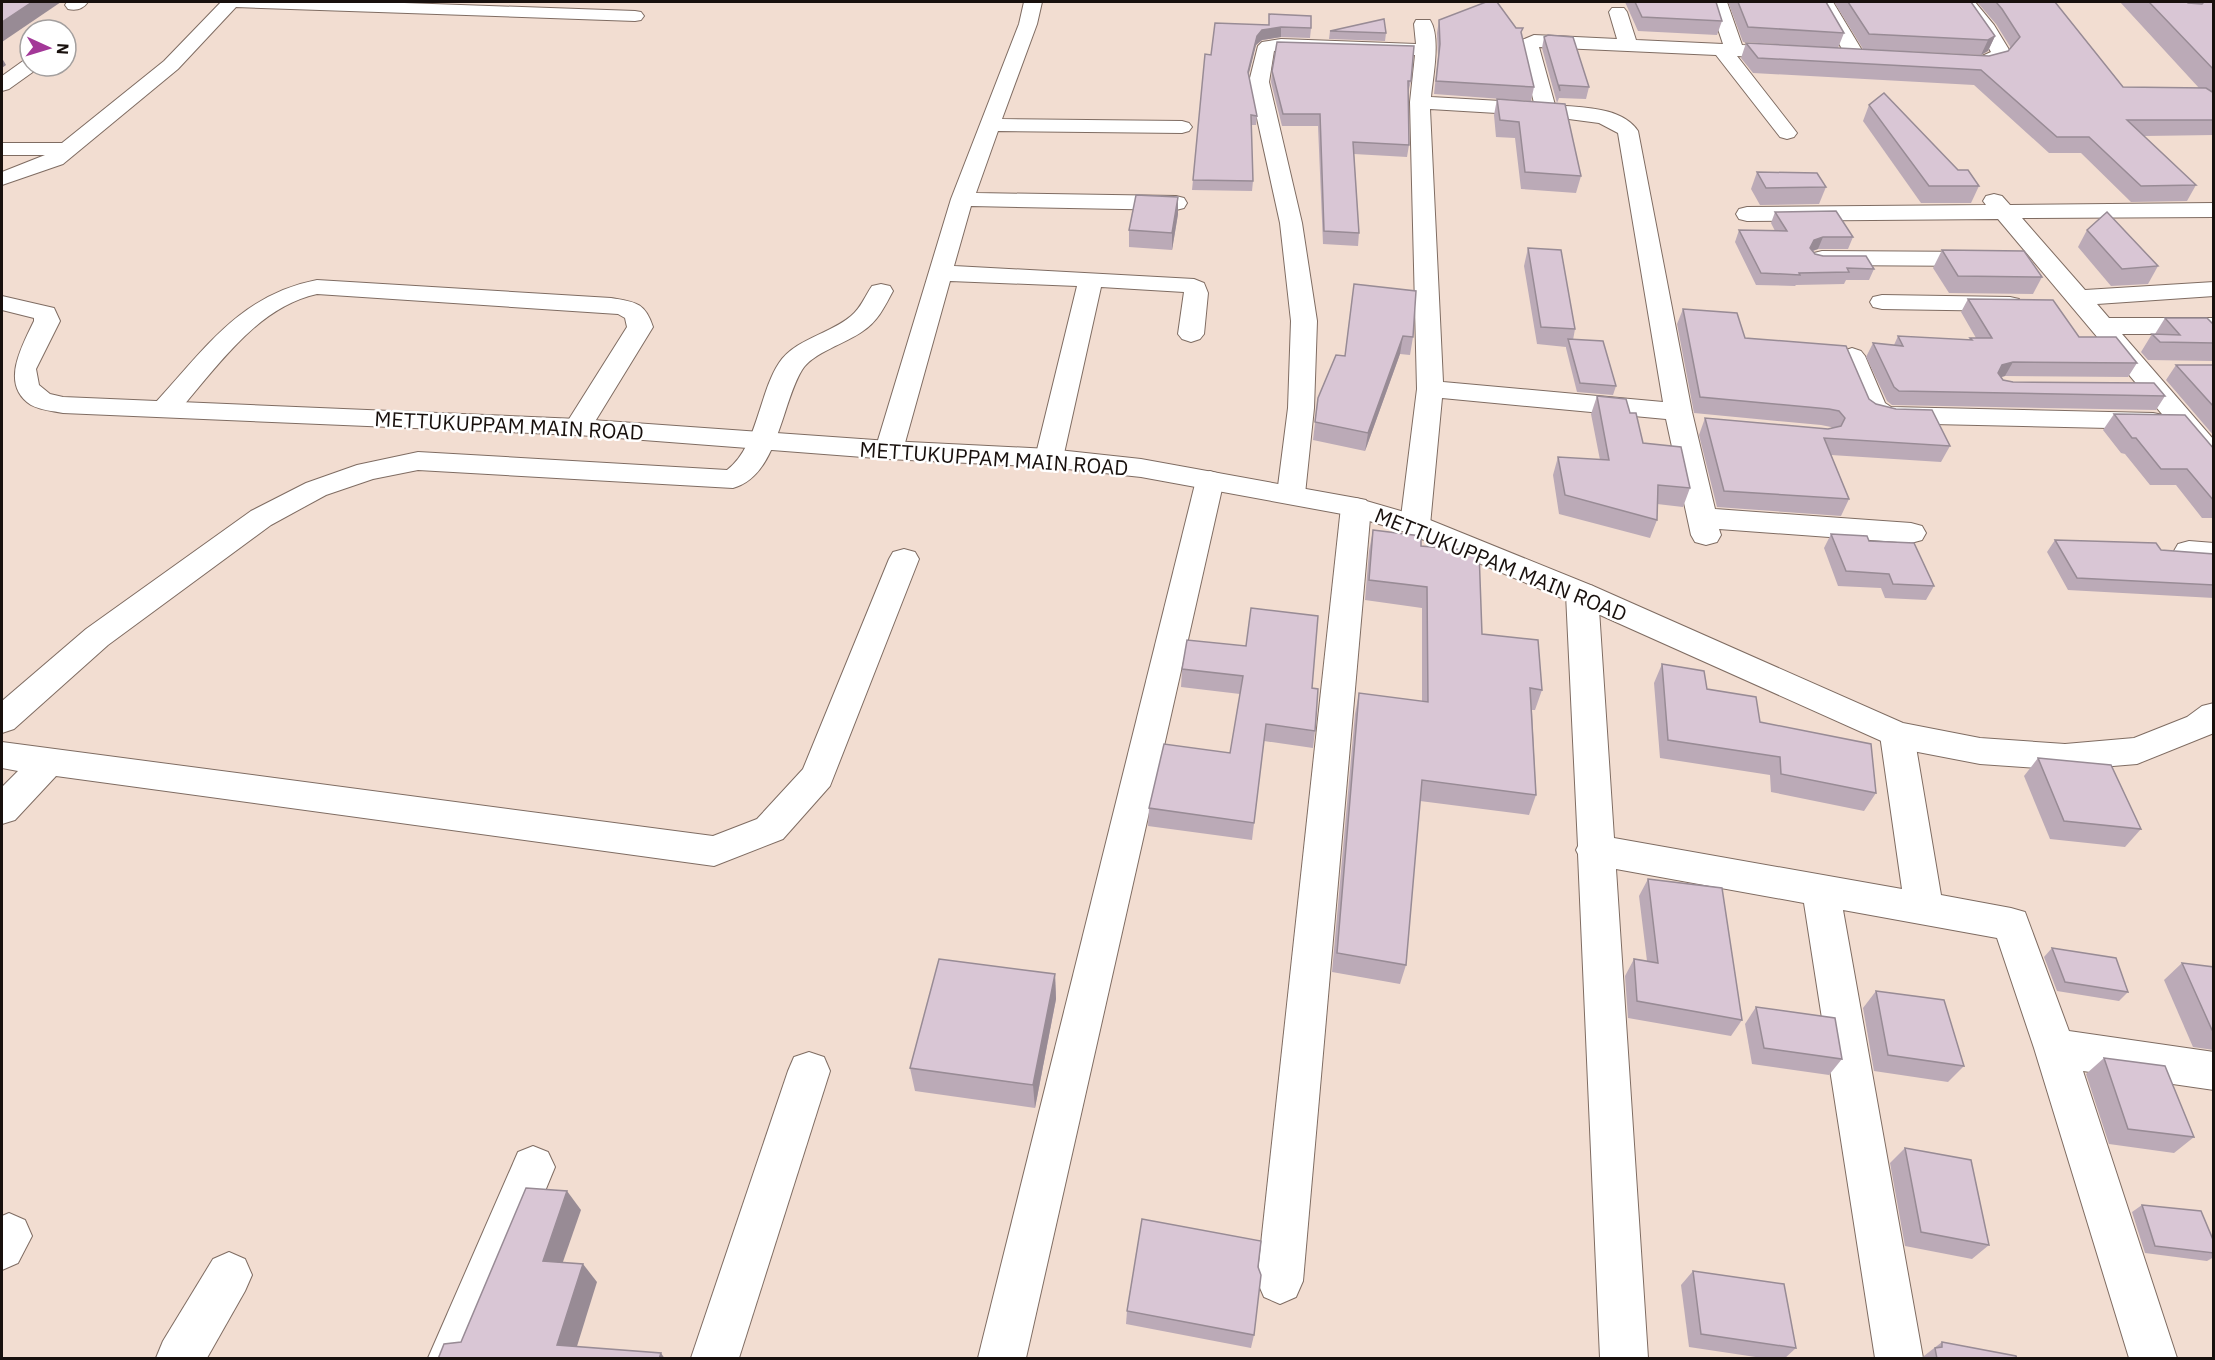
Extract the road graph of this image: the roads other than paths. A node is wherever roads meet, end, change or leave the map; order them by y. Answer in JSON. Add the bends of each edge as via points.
{"nodes":[{"id":1,"x":231,"y":2,"type":"edge"},
{"id":2,"x":236,"y":2,"type":"edge"},
{"id":3,"x":1033,"y":2,"type":"edge"},
{"id":4,"x":1718,"y":2,"type":"edge"},
{"id":5,"x":1824,"y":2,"type":"edge"},
{"id":6,"x":1966,"y":2,"type":"edge"},
{"id":7,"x":323,"y":3,"type":"edge"},
{"id":8,"x":1618,"y":12,"type":"dead end"},
{"id":9,"x":635,"y":16,"type":"dead end"},
{"id":10,"x":1423,"y":24,"type":"dead end"},
{"id":11,"x":1628,"y":45,"type":"junction"},
{"id":12,"x":1426,"y":50,"type":"junction"},
{"id":13,"x":1728,"y":50,"type":"junction"},
{"id":14,"x":1810,"y":54,"type":"edge"},
{"id":15,"x":1833,"y":56,"type":"edge"},
{"id":16,"x":1856,"y":57,"type":"junction"},
{"id":17,"x":1879,"y":58,"type":"edge"},
{"id":18,"x":1947,"y":61,"type":"edge"},
{"id":19,"x":18,"y":74,"type":"edge"},
{"id":20,"x":2,"y":85,"type":"edge"},
{"id":21,"x":1420,"y":102,"type":"junction"},
{"id":22,"x":1546,"y":110,"type":"junction"},
{"id":23,"x":990,"y":124,"type":"junction"},
{"id":24,"x":1182,"y":127,"type":"dead end"},
{"id":25,"x":1787,"y":133,"type":"dead end"},
{"id":26,"x":2,"y":149,"type":"edge"},
{"id":27,"x":66,"y":150,"type":"junction"},
{"id":28,"x":2,"y":179,"type":"edge"},
{"id":29,"x":962,"y":199,"type":"junction"},
{"id":30,"x":1994,"y":202,"type":"junction"},
{"id":31,"x":1176,"y":203,"type":"edge"},
{"id":32,"x":2214,"y":210,"type":"edge"},
{"id":33,"x":1747,"y":214,"type":"dead end"},
{"id":34,"x":1820,"y":258,"type":"edge"},
{"id":35,"x":2026,"y":259,"type":"junction"},
{"id":36,"x":941,"y":273,"type":"junction"},
{"id":37,"x":1090,"y":282,"type":"junction"},
{"id":38,"x":2214,"y":289,"type":"edge"},
{"id":39,"x":881,"y":291,"type":"dead end"},
{"id":40,"x":2081,"y":301,"type":"junction"},
{"id":41,"x":1882,"y":302,"type":"dead end"},
{"id":42,"x":2,"y":303,"type":"edge"},
{"id":43,"x":2102,"y":326,"type":"junction"},
{"id":44,"x":2214,"y":326,"type":"edge"},
{"id":45,"x":1191,"y":334,"type":"dead end"},
{"id":46,"x":1852,"y":356,"type":"edge"},
{"id":47,"x":1430,"y":389,"type":"junction"},
{"id":48,"x":166,"y":408,"type":"junction"},
{"id":49,"x":1688,"y":420,"type":"junction"},
{"id":50,"x":578,"y":427,"type":"junction"},
{"id":51,"x":2195,"y":427,"type":"edge"},
{"id":52,"x":761,"y":441,"type":"junction"},
{"id":53,"x":889,"y":450,"type":"junction"},
{"id":54,"x":1049,"y":458,"type":"junction"},
{"id":55,"x":2214,"y":458,"type":"edge"},
{"id":56,"x":1210,"y":480,"type":"junction"},
{"id":57,"x":1291,"y":494,"type":"junction"},
{"id":58,"x":1356,"y":507,"type":"junction"},
{"id":59,"x":1415,"y":525,"type":"junction"},
{"id":60,"x":1911,"y":532,"type":"dead end"},
{"id":61,"x":904,"y":559,"type":"dead end"},
{"id":62,"x":1582,"y":594,"type":"junction"},
{"id":63,"x":2214,"y":715,"type":"edge"},
{"id":64,"x":2,"y":720,"type":"edge"},
{"id":65,"x":1897,"y":735,"type":"junction"},
{"id":66,"x":2,"y":755,"type":"edge"},
{"id":67,"x":48,"y":762,"type":"junction"},
{"id":68,"x":2,"y":810,"type":"edge"},
{"id":69,"x":1594,"y":850,"type":"junction"},
{"id":70,"x":1821,"y":891,"type":"junction"},
{"id":71,"x":1924,"y":908,"type":"junction"},
{"id":72,"x":2055,"y":1048,"type":"junction"},
{"id":73,"x":809,"y":1071,"type":"dead end"},
{"id":74,"x":2214,"y":1071,"type":"edge"},
{"id":75,"x":533,"y":1167,"type":"dead end"},
{"id":76,"x":229,"y":1275,"type":"dead end"},
{"id":77,"x":1281,"y":1281,"type":"dead end"},
{"id":78,"x":180,"y":1359,"type":"edge"},
{"id":79,"x":452,"y":1359,"type":"edge"},
{"id":80,"x":716,"y":1359,"type":"edge"},
{"id":81,"x":1002,"y":1359,"type":"edge"},
{"id":82,"x":1624,"y":1359,"type":"edge"},
{"id":83,"x":1899,"y":1359,"type":"edge"},
{"id":84,"x":2153,"y":1359,"type":"edge"}],
"edges":[{"from":1,"to":27,"type":"street","via":[[171,65]]},
{"from":2,"to":7,"type":"street"},
{"from":3,"to":23,"type":"street"},
{"from":4,"to":13,"type":"street"},
{"from":5,"to":16,"type":"street"},
{"from":6,"to":18,"type":"street","via":[[2001,53],[1982,63]]},
{"from":7,"to":9,"type":"street"},
{"from":8,"to":11,"type":"street"},
{"from":10,"to":12,"type":"street"},
{"from":11,"to":13,"type":"street"},
{"from":11,"to":22,"type":"street","via":[[1543,39],[1529,44]]},
{"from":12,"to":21,"type":"street"},
{"from":12,"to":57,"type":"street","via":[[1281,45],[1265,50],[1259,82],[1261,99],[1291,223],[1304,321],[1301,408]]},
{"from":13,"to":14,"type":"street"},
{"from":13,"to":25,"type":"street"},
{"from":15,"to":16,"type":"street"},
{"from":16,"to":17,"type":"street"},
{"from":19,"to":20,"type":"street"},
{"from":21,"to":22,"type":"street"},
{"from":21,"to":47,"type":"street"},
{"from":22,"to":49,"type":"street","via":[[1603,117],[1628,131]]},
{"from":23,"to":24,"type":"street"},
{"from":23,"to":29,"type":"street"},
{"from":26,"to":27,"type":"street"},
{"from":27,"to":28,"type":"street","via":[[55,159]]},
{"from":29,"to":31,"type":"street"},
{"from":29,"to":36,"type":"street"},
{"from":30,"to":32,"type":"street"},
{"from":30,"to":33,"type":"street"},
{"from":30,"to":35,"type":"street"},
{"from":34,"to":35,"type":"street"},
{"from":35,"to":40,"type":"street"},
{"from":36,"to":37,"type":"street"},
{"from":36,"to":53,"type":"street"},
{"from":37,"to":45,"type":"street","via":[[1191,286],[1196,293]]},
{"from":37,"to":54,"type":"street"},
{"from":38,"to":40,"type":"street"},
{"from":39,"to":52,"type":"street","via":[[863,319],[799,356],[790,366]]},
{"from":40,"to":41,"type":"street"},
{"from":40,"to":43,"type":"street"},
{"from":42,"to":48,"type":"street","name":"METTUKUPPAM MAIN ROAD","via":[[45,312],[47,321],[23,369],[26,388],[41,400],[63,405]]},
{"from":43,"to":44,"type":"street"},
{"from":43,"to":51,"type":"street","via":[[2146,379]]},
{"from":46,"to":51,"type":"street","via":[[1873,407],[1888,415]]},
{"from":47,"to":49,"type":"street"},
{"from":47,"to":59,"type":"street"},
{"from":48,"to":50,"type":"street","name":"METTUKUPPAM MAIN ROAD"},
{"from":48,"to":50,"type":"street","via":[[249,320],[290,294],[317,287],[626,308],[636,314],[640,327]]},
{"from":49,"to":60,"type":"street","via":[[1704,526]]},
{"from":50,"to":52,"type":"street","name":"METTUKUPPAM MAIN ROAD"},
{"from":51,"to":55,"type":"street"},
{"from":52,"to":53,"type":"street","name":"METTUKUPPAM MAIN ROAD"},
{"from":52,"to":64,"type":"street","via":[[745,471],[733,479],[418,461],[367,471],[316,489],[261,518],[97,637]]},
{"from":53,"to":54,"type":"street","name":"METTUKUPPAM MAIN ROAD"},
{"from":54,"to":56,"type":"street","name":"METTUKUPPAM MAIN ROAD"},
{"from":56,"to":57,"type":"street","name":"METTUKUPPAM MAIN ROAD"},
{"from":56,"to":81,"type":"street"},
{"from":57,"to":58,"type":"street","name":"METTUKUPPAM MAIN ROAD"},
{"from":58,"to":59,"type":"street","name":"METTUKUPPAM MAIN ROAD"},
{"from":58,"to":77,"type":"street"},
{"from":59,"to":62,"type":"street","name":"METTUKUPPAM MAIN ROAD"},
{"from":61,"to":67,"type":"street","via":[[818,776],[770,829],[714,850]]},
{"from":62,"to":65,"type":"street","name":"METTUKUPPAM MAIN ROAD"},
{"from":62,"to":69,"type":"street"},
{"from":63,"to":65,"type":"street","name":"METTUKUPPAM MAIN ROAD","via":[[2199,726],[2137,751],[2065,757],[1980,751]]},
{"from":65,"to":71,"type":"street"},
{"from":66,"to":67,"type":"street"},
{"from":67,"to":68,"type":"street"},
{"from":69,"to":70,"type":"street"},
{"from":69,"to":82,"type":"street"},
{"from":70,"to":71,"type":"street"},
{"from":70,"to":83,"type":"street"},
{"from":71,"to":72,"type":"street","via":[[2011,924]]},
{"from":72,"to":74,"type":"street"},
{"from":72,"to":84,"type":"street"},
{"from":73,"to":80,"type":"street"},
{"from":75,"to":79,"type":"street"},
{"from":76,"to":78,"type":"street"}]}
